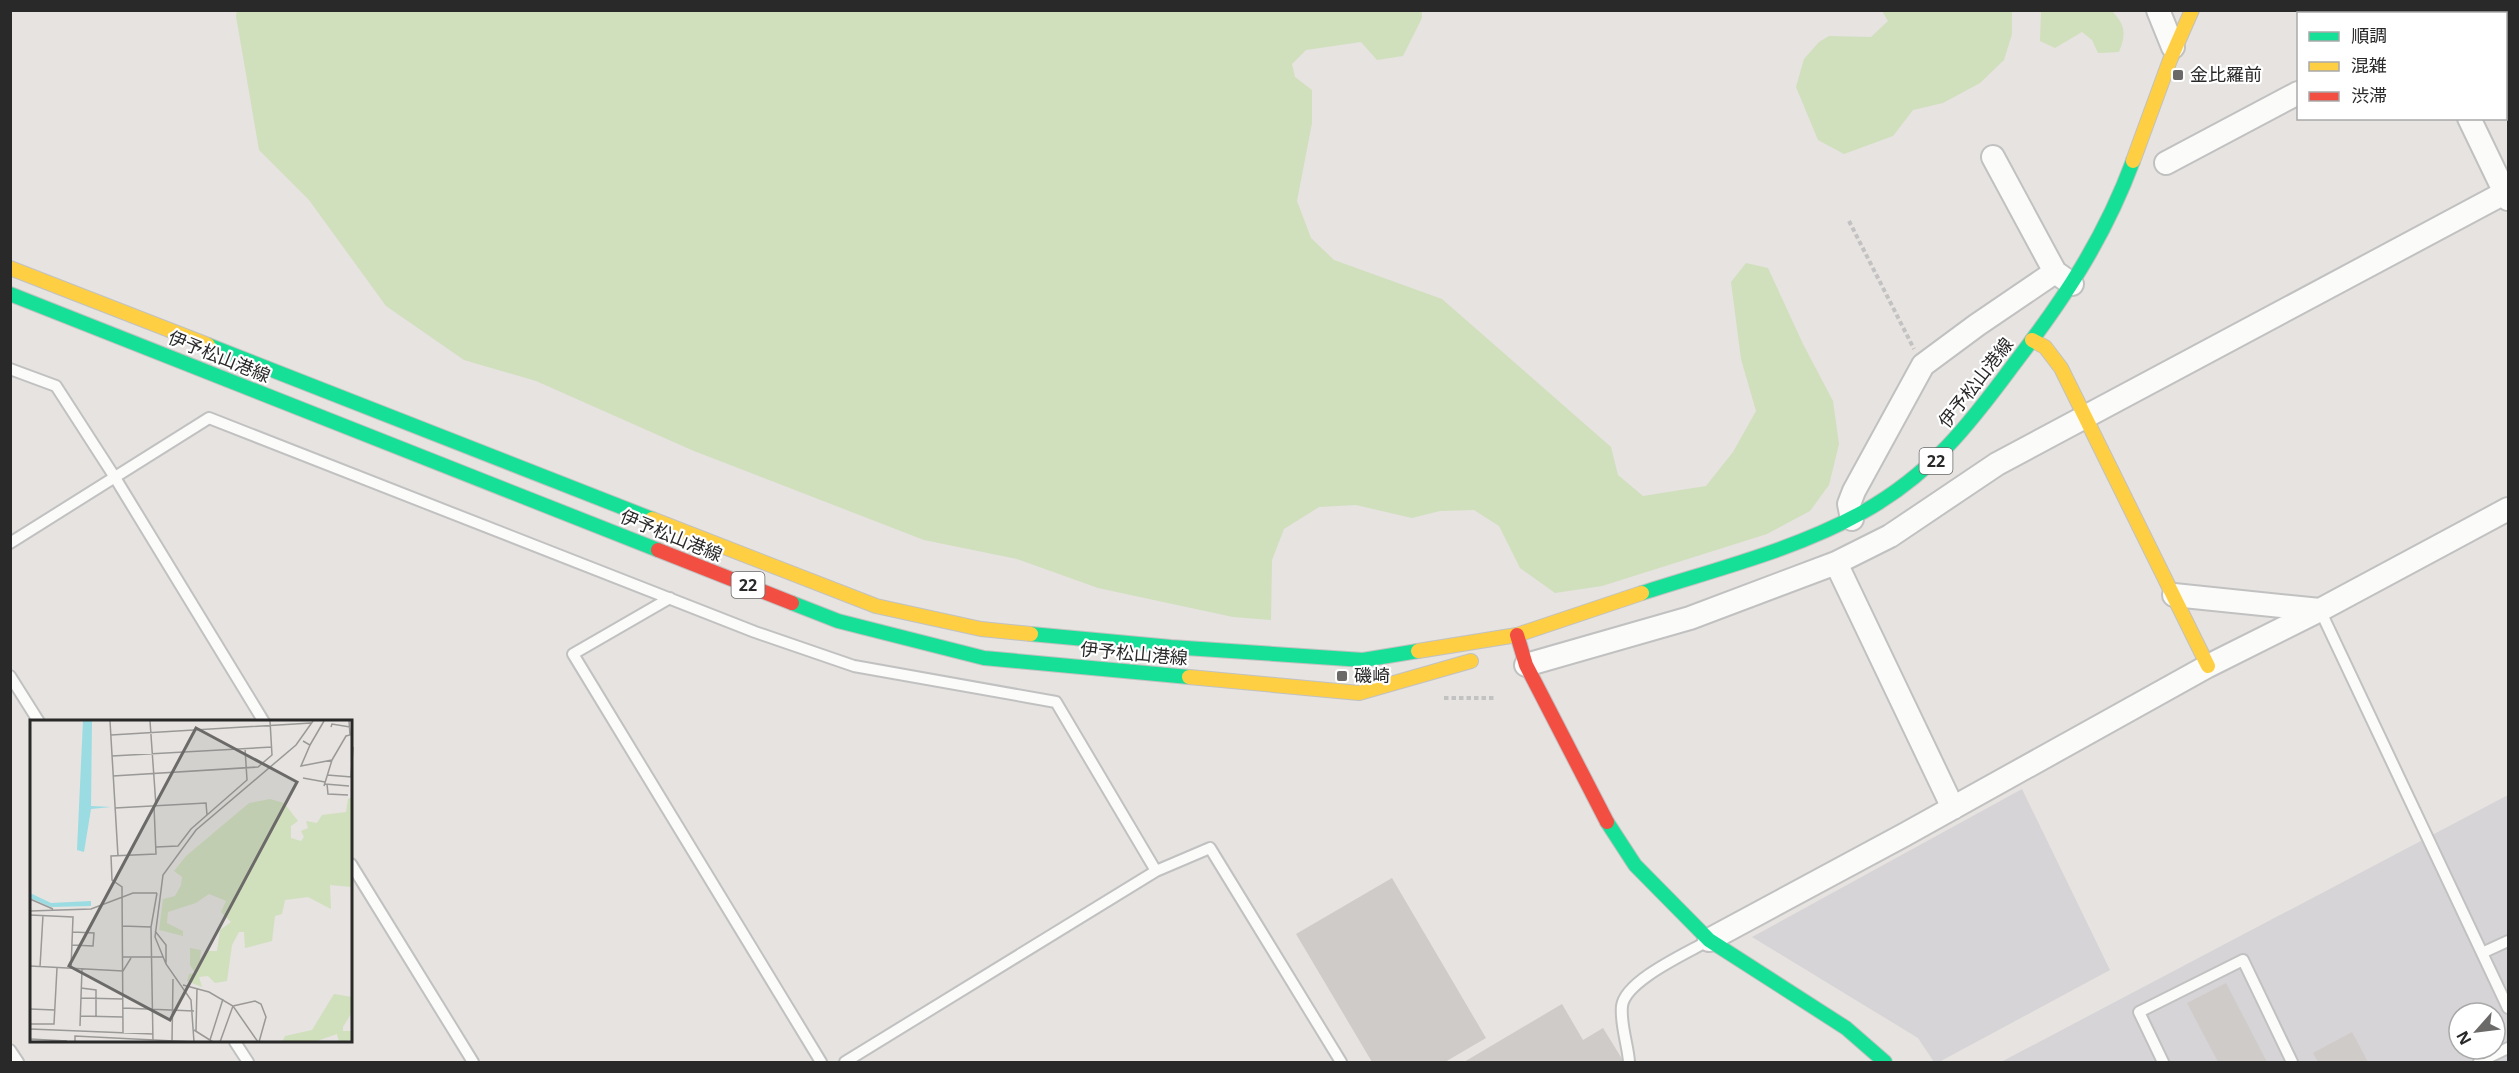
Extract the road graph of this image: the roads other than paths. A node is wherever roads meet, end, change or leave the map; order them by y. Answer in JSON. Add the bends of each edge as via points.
{"nodes":[{"id":1,"x":2158,"y":10,"type":"edge"},
{"id":2,"x":2192,"y":10,"type":"edge"},
{"id":3,"x":2173,"y":47,"type":"junction"},
{"id":4,"x":2297,"y":94,"type":"edge"},
{"id":5,"x":2470,"y":120,"type":"edge"},
{"id":6,"x":1994,"y":157,"type":"dead end"},
{"id":7,"x":2166,"y":163,"type":"dead end"},
{"id":8,"x":2507,"y":194,"type":"edge"},
{"id":9,"x":10,"y":268,"type":"edge"},
{"id":10,"x":2063,"y":278,"type":"junction"},
{"id":11,"x":10,"y":294,"type":"edge"},
{"id":12,"x":2032,"y":340,"type":"junction"},
{"id":13,"x":10,"y":369,"type":"edge"},
{"id":14,"x":2085,"y":416,"type":"junction"},
{"id":15,"x":114,"y":476,"type":"junction"},
{"id":16,"x":2508,"y":509,"type":"edge"},
{"id":17,"x":1852,"y":519,"type":"junction"},
{"id":18,"x":10,"y":543,"type":"edge"},
{"id":19,"x":1836,"y":563,"type":"junction"},
{"id":20,"x":2174,"y":595,"type":"junction"},
{"id":21,"x":670,"y":598,"type":"junction"},
{"id":22,"x":2320,"y":610,"type":"junction"},
{"id":23,"x":1516,"y":635,"type":"junction"},
{"id":24,"x":1526,"y":665,"type":"junction"},
{"id":25,"x":2208,"y":666,"type":"junction"},
{"id":26,"x":10,"y":676,"type":"edge"},
{"id":27,"x":38,"y":720,"type":"edge"},
{"id":28,"x":263,"y":720,"type":"edge"},
{"id":29,"x":1953,"y":808,"type":"junction"},
{"id":30,"x":352,"y":866,"type":"edge"},
{"id":31,"x":1156,"y":871,"type":"junction"},
{"id":32,"x":1709,"y":940,"type":"junction"},
{"id":33,"x":2508,"y":941,"type":"edge"},
{"id":34,"x":2482,"y":954,"type":"junction"},
{"id":35,"x":2508,"y":1008,"type":"edge"},
{"id":36,"x":236,"y":1043,"type":"edge"},
{"id":37,"x":2508,"y":1048,"type":"edge"},
{"id":38,"x":10,"y":1050,"type":"edge"},
{"id":39,"x":818,"y":1061,"type":"edge"},
{"id":40,"x":18,"y":1062,"type":"edge"},
{"id":41,"x":248,"y":1062,"type":"edge"},
{"id":42,"x":472,"y":1062,"type":"edge"},
{"id":43,"x":845,"y":1062,"type":"edge"},
{"id":44,"x":1341,"y":1062,"type":"edge"},
{"id":45,"x":1629,"y":1062,"type":"edge"},
{"id":46,"x":1886,"y":1062,"type":"edge"},
{"id":47,"x":2163,"y":1062,"type":"edge"},
{"id":48,"x":2292,"y":1062,"type":"edge"},
{"id":49,"x":2479,"y":1062,"type":"edge"}],
"edges":[{"from":1,"to":3,"type":"street"},
{"from":2,"to":3,"type":"main road","name":"伊予松山港線","number":"22"},
{"from":3,"to":10,"type":"main road","name":"伊予松山港線","number":"22","via":[[2111,215]]},
{"from":4,"to":7,"type":"street"},
{"from":5,"to":8,"type":"street"},
{"from":6,"to":10,"type":"street"},
{"from":8,"to":14,"type":"street"},
{"from":9,"to":23,"type":"main road","name":"伊予松山港線","number":"22","via":[[876,606],[981,629],[1364,660]]},
{"from":10,"to":12,"type":"main road","name":"伊予松山港線","number":"22"},
{"from":10,"to":17,"type":"street","via":[[1923,365],[1854,490],[1849,504]]},
{"from":11,"to":23,"type":"main road","name":"伊予松山港線","number":"22","via":[[838,621],[984,658],[1359,693],[1487,656]]},
{"from":12,"to":14,"type":"main road","via":[[2054,357]]},
{"from":12,"to":17,"type":"main road","name":"伊予松山港線","number":"22","via":[[1962,434],[1934,462]]},
{"from":13,"to":15,"type":"lane","via":[[56,386]]},
{"from":14,"to":19,"type":"street","via":[[1997,464],[1890,536]]},
{"from":14,"to":20,"type":"main road"},
{"from":15,"to":18,"type":"lane"},
{"from":15,"to":21,"type":"lane","via":[[209,418]]},
{"from":15,"to":28,"type":"lane"},
{"from":16,"to":22,"type":"street"},
{"from":17,"to":23,"type":"main road","name":"伊予松山港線","number":"22","via":[[1816,536]]},
{"from":19,"to":24,"type":"street","via":[[1689,618]]},
{"from":19,"to":29,"type":"street"},
{"from":20,"to":22,"type":"street"},
{"from":20,"to":25,"type":"main road"},
{"from":21,"to":31,"type":"lane","via":[[854,666],[1056,702]]},
{"from":21,"to":39,"type":"lane","via":[[573,654]]},
{"from":22,"to":25,"type":"street"},
{"from":22,"to":34,"type":"lane"},
{"from":23,"to":24,"type":"main road"},
{"from":24,"to":32,"type":"main road","via":[[1600,811],[1635,866]]},
{"from":25,"to":29,"type":"street"},
{"from":26,"to":27,"type":"lane"},
{"from":29,"to":32,"type":"street"},
{"from":30,"to":42,"type":"lane"},
{"from":31,"to":43,"type":"lane"},
{"from":31,"to":44,"type":"lane","via":[[1210,848]]},
{"from":32,"to":45,"type":"lane","via":[[1628,992],[1622,1006]]},
{"from":32,"to":46,"type":"main road","via":[[1846,1028]]},
{"from":33,"to":34,"type":"lane"},
{"from":34,"to":35,"type":"lane"},
{"from":36,"to":41,"type":"lane"},
{"from":37,"to":49,"type":"lane"},
{"from":38,"to":40,"type":"lane"},
{"from":47,"to":48,"type":"lane","via":[[2139,1012],[2244,960]]}]}
